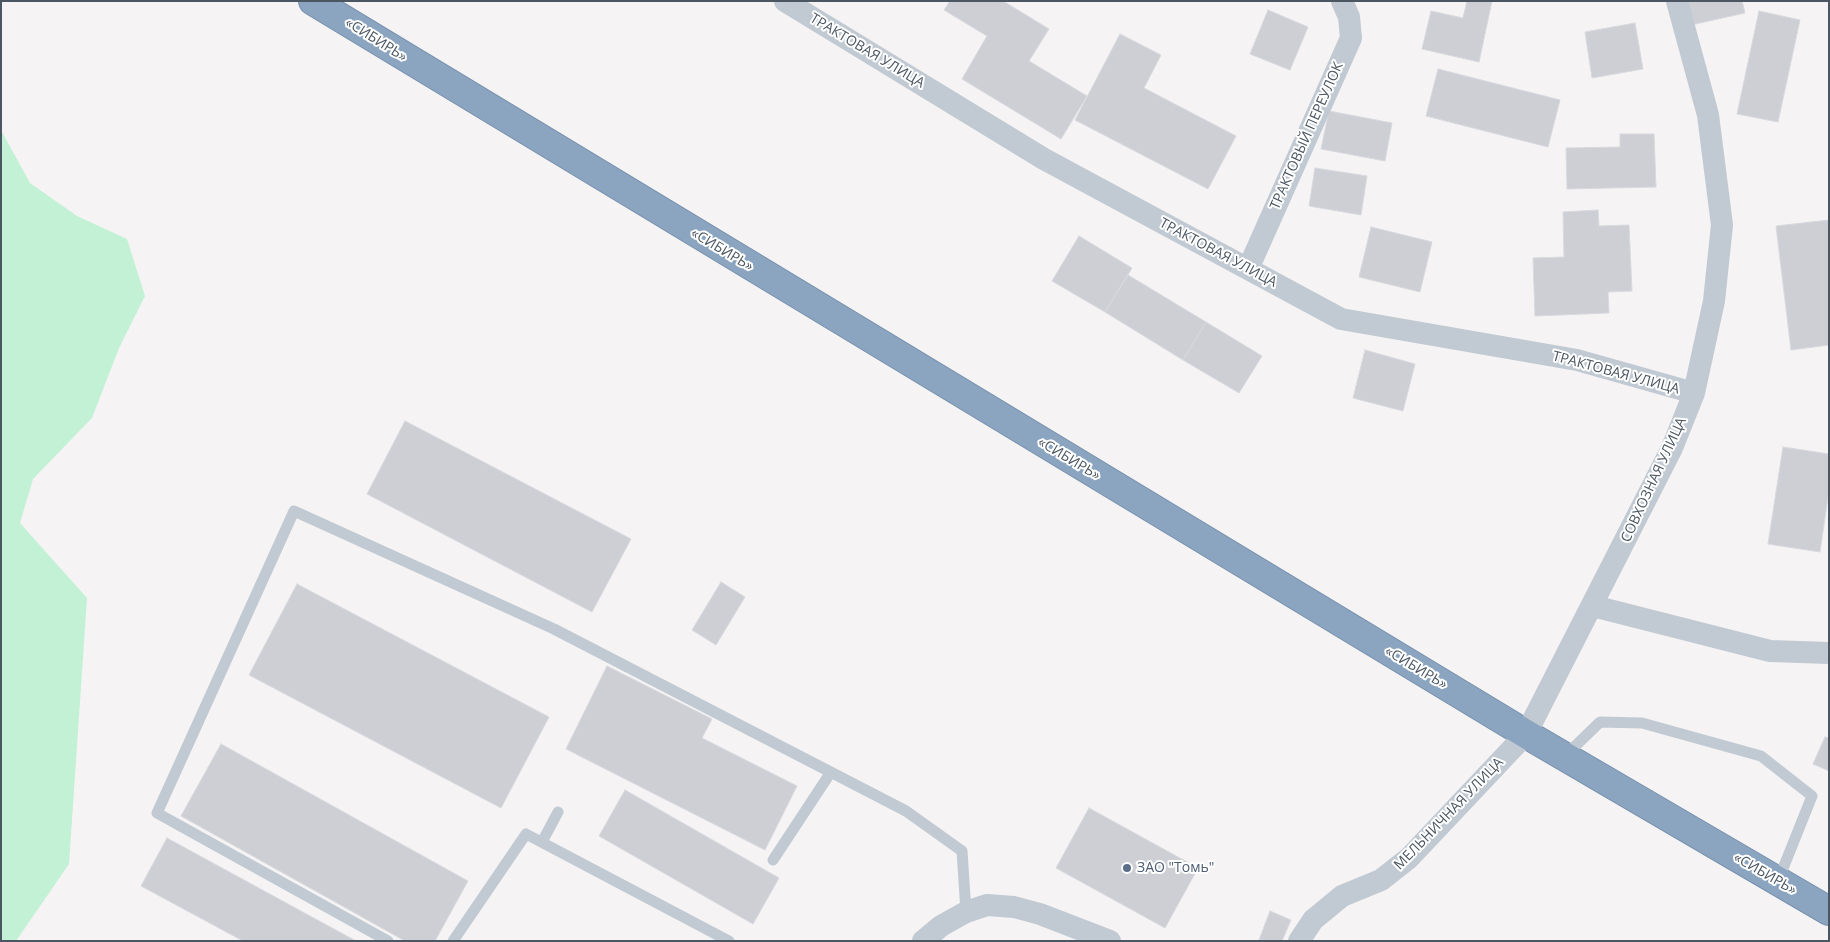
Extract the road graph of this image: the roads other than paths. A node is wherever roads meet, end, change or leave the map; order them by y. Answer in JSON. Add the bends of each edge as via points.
{"nodes":[{"id":1,"x":313,"y":1,"type":"edge"},
{"id":2,"x":786,"y":1,"type":"edge"},
{"id":3,"x":1342,"y":1,"type":"edge"},
{"id":4,"x":1677,"y":1,"type":"edge"},
{"id":5,"x":1248,"y":269,"type":"junction"},
{"id":6,"x":1694,"y":393,"type":"junction"},
{"id":7,"x":1593,"y":606,"type":"junction"},
{"id":8,"x":1829,"y":653,"type":"edge"},
{"id":9,"x":1526,"y":734,"type":"junction"},
{"id":10,"x":1564,"y":756,"type":"junction"},
{"id":11,"x":831,"y":772,"type":"junction"},
{"id":12,"x":558,"y":812,"type":"dead end"},
{"id":13,"x":542,"y":842,"type":"junction"},
{"id":14,"x":774,"y":860,"type":"dead end"},
{"id":15,"x":1778,"y":881,"type":"junction"},
{"id":16,"x":1829,"y":911,"type":"edge"},
{"id":17,"x":966,"y":912,"type":"junction"},
{"id":18,"x":388,"y":941,"type":"edge"},
{"id":19,"x":453,"y":941,"type":"edge"},
{"id":20,"x":729,"y":941,"type":"edge"},
{"id":21,"x":923,"y":941,"type":"edge"},
{"id":22,"x":1110,"y":941,"type":"edge"},
{"id":23,"x":1299,"y":941,"type":"edge"}],
"edges":[{"from":1,"to":9,"type":"highway","name":"«СИБИРЬ»"},
{"from":2,"to":5,"type":"street","name":"ТРАКТОВАЯ УЛИЦА","via":[[1044,159]]},
{"from":3,"to":5,"type":"street","name":"ТРАКТОВЫЙ ПЕРЕУЛОК","via":[[1349,17],[1351,38]]},
{"from":4,"to":6,"type":"street","name":"СОВХОЗНАЯ УЛИЦА","via":[[1708,115],[1722,225],[1714,301]]},
{"from":5,"to":6,"type":"street","name":"ТРАКТОВАЯ УЛИЦА","via":[[1341,319],[1577,360]]},
{"from":6,"to":7,"type":"street","name":"СОВХОЗНАЯ УЛИЦА","via":[[1672,448]]},
{"from":7,"to":8,"type":"street","via":[[1770,651]]},
{"from":7,"to":9,"type":"street","name":"СОВХОЗНАЯ УЛИЦА"},
{"from":9,"to":10,"type":"highway","name":"«СИБИРЬ»"},
{"from":9,"to":23,"type":"street","name":"МЕЛЬНИЧНАЯ УЛИЦА","via":[[1410,858],[1381,880],[1342,896],[1313,920]]},
{"from":10,"to":15,"type":"highway","name":"«СИБИРЬ»"},
{"from":10,"to":15,"type":"lane","via":[[1600,722],[1642,723],[1761,756],[1812,796]]},
{"from":11,"to":14,"type":"lane"},
{"from":11,"to":17,"type":"lane","via":[[906,811],[962,851]]},
{"from":11,"to":18,"type":"lane","via":[[554,629],[294,511],[157,813]]},
{"from":12,"to":13,"type":"lane"},
{"from":13,"to":19,"type":"lane","via":[[526,834]]},
{"from":13,"to":20,"type":"lane"},
{"from":15,"to":16,"type":"highway","name":"«СИБИРЬ»"},
{"from":17,"to":21,"type":"street"},
{"from":17,"to":22,"type":"street","via":[[987,905],[1014,907]]}]}
